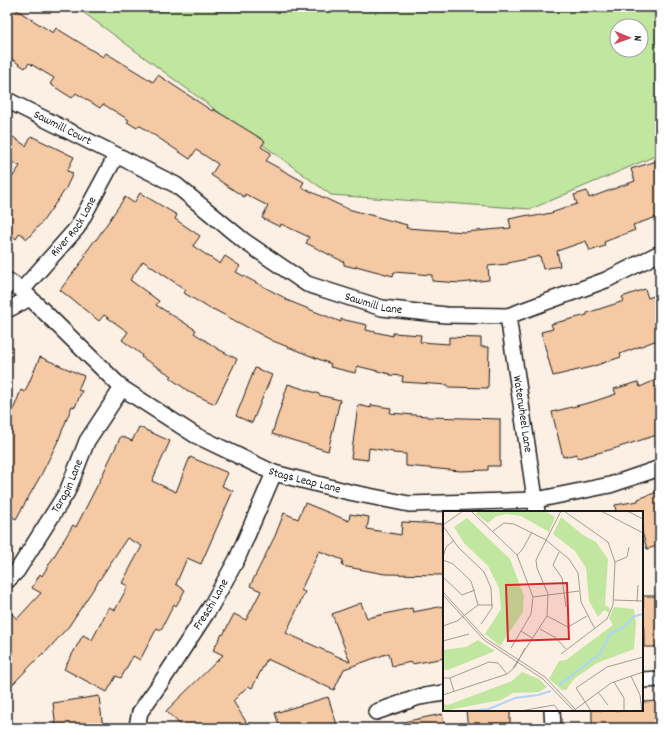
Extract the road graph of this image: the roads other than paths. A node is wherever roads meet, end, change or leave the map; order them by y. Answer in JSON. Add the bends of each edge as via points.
{"nodes":[{"id":1,"x":7,"y":100,"type":"edge"},
{"id":2,"x":116,"y":156,"type":"junction"},
{"id":3,"x":660,"y":253,"type":"edge"},
{"id":4,"x":7,"y":280,"type":"edge"},
{"id":5,"x":26,"y":294,"type":"junction"},
{"id":6,"x":7,"y":310,"type":"edge"},
{"id":7,"x":508,"y":316,"type":"junction"},
{"id":8,"x":122,"y":388,"type":"junction"},
{"id":9,"x":660,"y":468,"type":"edge"},
{"id":10,"x":274,"y":473,"type":"junction"},
{"id":11,"x":536,"y":506,"type":"edge"},
{"id":12,"x":7,"y":581,"type":"edge"},
{"id":13,"x":660,"y":679,"type":"edge"},
{"id":14,"x":643,"y":680,"type":"edge"},
{"id":15,"x":443,"y":693,"type":"edge"},
{"id":16,"x":552,"y":711,"type":"edge"},
{"id":17,"x":376,"y":712,"type":"dead end"},
{"id":18,"x":139,"y":728,"type":"edge"},
{"id":19,"x":553,"y":728,"type":"edge"}],
"edges":[{"from":1,"to":2,"type":"street","name":"Sawmill Court"},
{"from":2,"to":5,"type":"street","name":"River Rock Lane","via":[[77,228]]},
{"from":2,"to":7,"type":"street","name":"Sawmill Lane","via":[[176,185],[244,241],[307,284],[382,308],[446,315]]},
{"from":3,"to":7,"type":"street","name":"Sawmill Lane","via":[[606,280]]},
{"from":4,"to":5,"type":"street","name":"Stags Leap Lane"},
{"from":5,"to":6,"type":"street"},
{"from":5,"to":8,"type":"street","name":"Stags Leap Lane"},
{"from":7,"to":11,"type":"street","name":"Waterwheel Lane"},
{"from":8,"to":10,"type":"street","name":"Stags Leap Lane","via":[[195,435]]},
{"from":8,"to":12,"type":"street","name":"Tarapin Lane","via":[[87,441],[67,492],[17,571]]},
{"from":9,"to":11,"type":"street","name":"Stags Leap Lane"},
{"from":10,"to":11,"type":"street","name":"Stags Leap Lane","via":[[409,504],[478,503]]},
{"from":10,"to":18,"type":"street","name":"Freschi Lane","via":[[237,559],[206,612],[140,712],[137,726]]},
{"from":13,"to":14,"type":"street"},
{"from":15,"to":17,"type":"street","via":[[419,697]]},
{"from":16,"to":19,"type":"street"}]}
